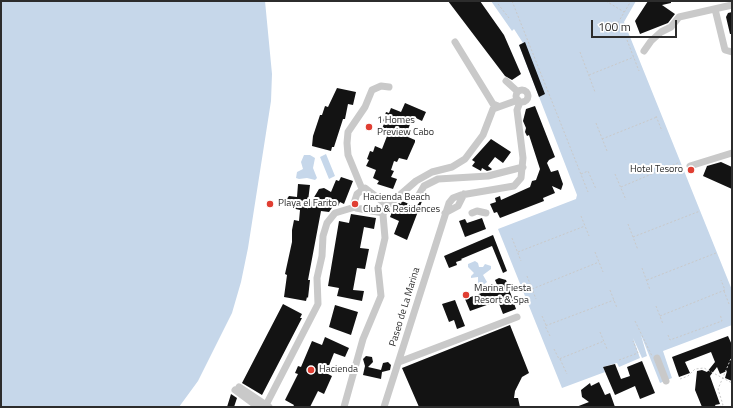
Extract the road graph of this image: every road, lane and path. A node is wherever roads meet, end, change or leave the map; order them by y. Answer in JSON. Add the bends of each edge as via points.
{"nodes":[{"id":1,"x":512,"y":1,"type":"edge"},
{"id":2,"x":606,"y":1,"type":"edge"},
{"id":3,"x":631,"y":1,"type":"edge"},
{"id":4,"x":498,"y":4,"type":"dead end"},
{"id":5,"x":732,"y":5,"type":"edge"},
{"id":6,"x":715,"y":9,"type":"junction"},
{"id":7,"x":625,"y":12,"type":"junction"},
{"id":8,"x":509,"y":18,"type":"dead end"},
{"id":9,"x":616,"y":26,"type":"dead end"},
{"id":10,"x":627,"y":40,"type":"dead end"},
{"id":11,"x":455,"y":42,"type":"dead end"},
{"id":12,"x":644,"y":51,"type":"dead end"},
{"id":13,"x":580,"y":52,"type":"dead end"},
{"id":14,"x":732,"y":52,"type":"edge"},
{"id":15,"x":634,"y":57,"type":"junction"},
{"id":16,"x":639,"y":71,"type":"dead end"},
{"id":17,"x":589,"y":75,"type":"junction"},
{"id":18,"x":506,"y":81,"type":"dead end"},
{"id":19,"x":389,"y":87,"type":"dead end"},
{"id":20,"x":517,"y":92,"type":"junction"},
{"id":21,"x":595,"y":92,"type":"dead end"},
{"id":22,"x":519,"y":101,"type":"junction"},
{"id":23,"x":498,"y":106,"type":"junction"},
{"id":24,"x":596,"y":123,"type":"dead end"},
{"id":25,"x":662,"y":130,"type":"dead end"},
{"id":26,"x":602,"y":139,"type":"junction"},
{"id":27,"x":607,"y":152,"type":"dead end"},
{"id":28,"x":732,"y":153,"type":"edge"},
{"id":29,"x":680,"y":162,"type":"dead end"},
{"id":30,"x":690,"y":166,"type":"dead end"},
{"id":31,"x":523,"y":167,"type":"junction"},
{"id":32,"x":581,"y":174,"type":"junction"},
{"id":33,"x":615,"y":174,"type":"dead end"},
{"id":34,"x":621,"y":187,"type":"junction"},
{"id":35,"x":362,"y":189,"type":"junction"},
{"id":36,"x":596,"y":189,"type":"dead end"},
{"id":37,"x":588,"y":192,"type":"dead end"},
{"id":38,"x":417,"y":198,"type":"dead end"},
{"id":39,"x":626,"y":200,"type":"dead end"},
{"id":40,"x":387,"y":205,"type":"junction"},
{"id":41,"x":355,"y":208,"type":"junction"},
{"id":42,"x":700,"y":212,"type":"dead end"},
{"id":43,"x":383,"y":213,"type":"junction"},
{"id":44,"x":472,"y":213,"type":"dead end"},
{"id":45,"x":486,"y":213,"type":"dead end"},
{"id":46,"x":581,"y":216,"type":"dead end"},
{"id":47,"x":628,"y":224,"type":"dead end"},
{"id":48,"x":585,"y":226,"type":"junction"},
{"id":49,"x":589,"y":236,"type":"dead end"},
{"id":50,"x":633,"y":237,"type":"junction"},
{"id":51,"x":512,"y":238,"type":"dead end"},
{"id":52,"x":638,"y":250,"type":"dead end"},
{"id":53,"x":518,"y":252,"type":"junction"},
{"id":54,"x":595,"y":252,"type":"dead end"},
{"id":55,"x":716,"y":253,"type":"dead end"},
{"id":56,"x":521,"y":261,"type":"dead end"},
{"id":57,"x":599,"y":262,"type":"junction"},
{"id":58,"x":642,"y":268,"type":"dead end"},
{"id":59,"x":603,"y":272,"type":"dead end"},
{"id":60,"x":527,"y":276,"type":"dead end"},
{"id":61,"x":647,"y":280,"type":"junction"},
{"id":62,"x":721,"y":280,"type":"dead end"},
{"id":63,"x":532,"y":289,"type":"junction"},
{"id":64,"x":610,"y":290,"type":"dead end"},
{"id":65,"x":650,"y":290,"type":"dead end"},
{"id":66,"x":724,"y":291,"type":"junction"},
{"id":67,"x":536,"y":299,"type":"dead end"},
{"id":68,"x":614,"y":300,"type":"junction"},
{"id":69,"x":729,"y":304,"type":"dead end"},
{"id":70,"x":656,"y":306,"type":"dead end"},
{"id":71,"x":617,"y":308,"type":"dead end"},
{"id":72,"x":720,"y":314,"type":"dead end"},
{"id":73,"x":517,"y":316,"type":"dead end"},
{"id":74,"x":542,"y":316,"type":"dead end"},
{"id":75,"x":660,"y":316,"type":"junction"},
{"id":76,"x":635,"y":321,"type":"dead end"},
{"id":77,"x":663,"y":324,"type":"dead end"},
{"id":78,"x":546,"y":326,"type":"junction"},
{"id":79,"x":600,"y":332,"type":"dead end"},
{"id":80,"x":668,"y":335,"type":"dead end"},
{"id":81,"x":550,"y":336,"type":"dead end"},
{"id":82,"x":604,"y":341,"type":"junction"},
{"id":83,"x":633,"y":341,"type":"dead end"},
{"id":84,"x":554,"y":348,"type":"dead end"},
{"id":85,"x":607,"y":349,"type":"dead end"},
{"id":86,"x":732,"y":356,"type":"edge"},
{"id":87,"x":560,"y":359,"type":"junction"},
{"id":88,"x":619,"y":360,"type":"dead end"},
{"id":89,"x":656,"y":360,"type":"joint"},
{"id":90,"x":399,"y":362,"type":"junction"},
{"id":91,"x":567,"y":374,"type":"dead end"},
{"id":92,"x":722,"y":378,"type":"junction"},
{"id":93,"x":680,"y":379,"type":"dead end"},
{"id":94,"x":666,"y":381,"type":"dead end"},
{"id":95,"x":732,"y":383,"type":"edge"},
{"id":96,"x":268,"y":406,"type":"edge"},
{"id":97,"x":720,"y":406,"type":"edge"},
{"id":98,"x":258,"y":407,"type":"edge"},
{"id":99,"x":344,"y":407,"type":"edge"},
{"id":100,"x":384,"y":407,"type":"edge"},
{"id":101,"x":723,"y":407,"type":"edge"}],
"edges":[{"from":1,"to":32,"type":"path"},
{"from":2,"to":7,"type":"path"},
{"from":3,"to":7,"type":"path"},
{"from":4,"to":8,"type":"path"},
{"from":5,"to":6,"type":"street"},
{"from":6,"to":12,"type":"street","via":[[679,17],[671,27],[651,41]]},
{"from":6,"to":14,"type":"street","via":[[725,50]]},
{"from":7,"to":9,"type":"path"},
{"from":10,"to":15,"type":"path"},
{"from":11,"to":23,"type":"street","via":[[493,104]]},
{"from":13,"to":17,"type":"path"},
{"from":15,"to":16,"type":"path"},
{"from":15,"to":17,"type":"path"},
{"from":17,"to":21,"type":"path"},
{"from":18,"to":20,"type":"street"},
{"from":19,"to":35,"type":"street","via":[[381,86],[372,90],[347,136],[349,158]]},
{"from":20,"to":22,"type":"street","name":"Paseo de La Marina","via":[[516,97]]},
{"from":20,"to":22,"type":"street","name":"Paseo de La Marina","via":[[523,89],[529,93],[527,100]]},
{"from":22,"to":23,"type":"street"},
{"from":22,"to":31,"type":"street","name":"Paseo de La Marina","via":[[517,112]]},
{"from":23,"to":40,"type":"street","via":[[492,111],[483,135],[465,159],[455,166],[432,172],[416,181]]},
{"from":24,"to":26,"type":"path"},
{"from":25,"to":26,"type":"path","via":[[657,117]]},
{"from":26,"to":27,"type":"path"},
{"from":28,"to":30,"type":"street"},
{"from":29,"to":34,"type":"path"},
{"from":31,"to":38,"type":"street","via":[[488,176],[435,180],[424,186]]},
{"from":31,"to":90,"type":"street","name":"Paseo de La Marina","via":[[520,180],[515,185],[464,194],[452,199],[445,212]]},
{"from":32,"to":36,"type":"path","via":[[588,171]]},
{"from":32,"to":37,"type":"path"},
{"from":33,"to":34,"type":"path"},
{"from":34,"to":39,"type":"path"},
{"from":35,"to":40,"type":"street"},
{"from":35,"to":41,"type":"street","via":[[356,196]]},
{"from":40,"to":43,"type":"street"},
{"from":41,"to":43,"type":"street"},
{"from":41,"to":96,"type":"street","via":[[335,213],[327,223],[317,278],[318,302]]},
{"from":42,"to":50,"type":"path"},
{"from":43,"to":99,"type":"street","via":[[385,238],[378,268],[381,298],[364,339]]},
{"from":44,"to":45,"type":"street"},
{"from":46,"to":48,"type":"path"},
{"from":47,"to":50,"type":"path"},
{"from":48,"to":49,"type":"path"},
{"from":48,"to":53,"type":"path"},
{"from":50,"to":52,"type":"path"},
{"from":51,"to":53,"type":"path"},
{"from":53,"to":56,"type":"path"},
{"from":54,"to":57,"type":"path"},
{"from":55,"to":61,"type":"path"},
{"from":57,"to":59,"type":"path"},
{"from":57,"to":63,"type":"path"},
{"from":58,"to":61,"type":"path"},
{"from":60,"to":63,"type":"path"},
{"from":61,"to":65,"type":"path"},
{"from":62,"to":66,"type":"path"},
{"from":63,"to":67,"type":"path"},
{"from":64,"to":68,"type":"path"},
{"from":66,"to":69,"type":"path"},
{"from":66,"to":75,"type":"path"},
{"from":68,"to":71,"type":"path"},
{"from":68,"to":78,"type":"path"},
{"from":70,"to":75,"type":"path"},
{"from":72,"to":80,"type":"path","via":[[722,321],[670,340]]},
{"from":73,"to":90,"type":"street"},
{"from":74,"to":78,"type":"path"},
{"from":75,"to":77,"type":"path"},
{"from":76,"to":89,"type":"path"},
{"from":78,"to":81,"type":"path"},
{"from":79,"to":82,"type":"path"},
{"from":82,"to":85,"type":"path"},
{"from":82,"to":87,"type":"path"},
{"from":83,"to":88,"type":"path","via":[[638,353]]},
{"from":84,"to":87,"type":"path"},
{"from":86,"to":92,"type":"path"},
{"from":87,"to":91,"type":"path"},
{"from":89,"to":94,"type":"street"},
{"from":90,"to":100,"type":"street","name":"Paseo de La Marina"},
{"from":92,"to":93,"type":"path","via":[[700,368]]},
{"from":92,"to":95,"type":"path"},
{"from":92,"to":97,"type":"path","via":[[718,389],[723,405]]},
{"from":96,"to":98,"type":"street","via":[[237,388]]},
{"from":97,"to":101,"type":"path"}]}
